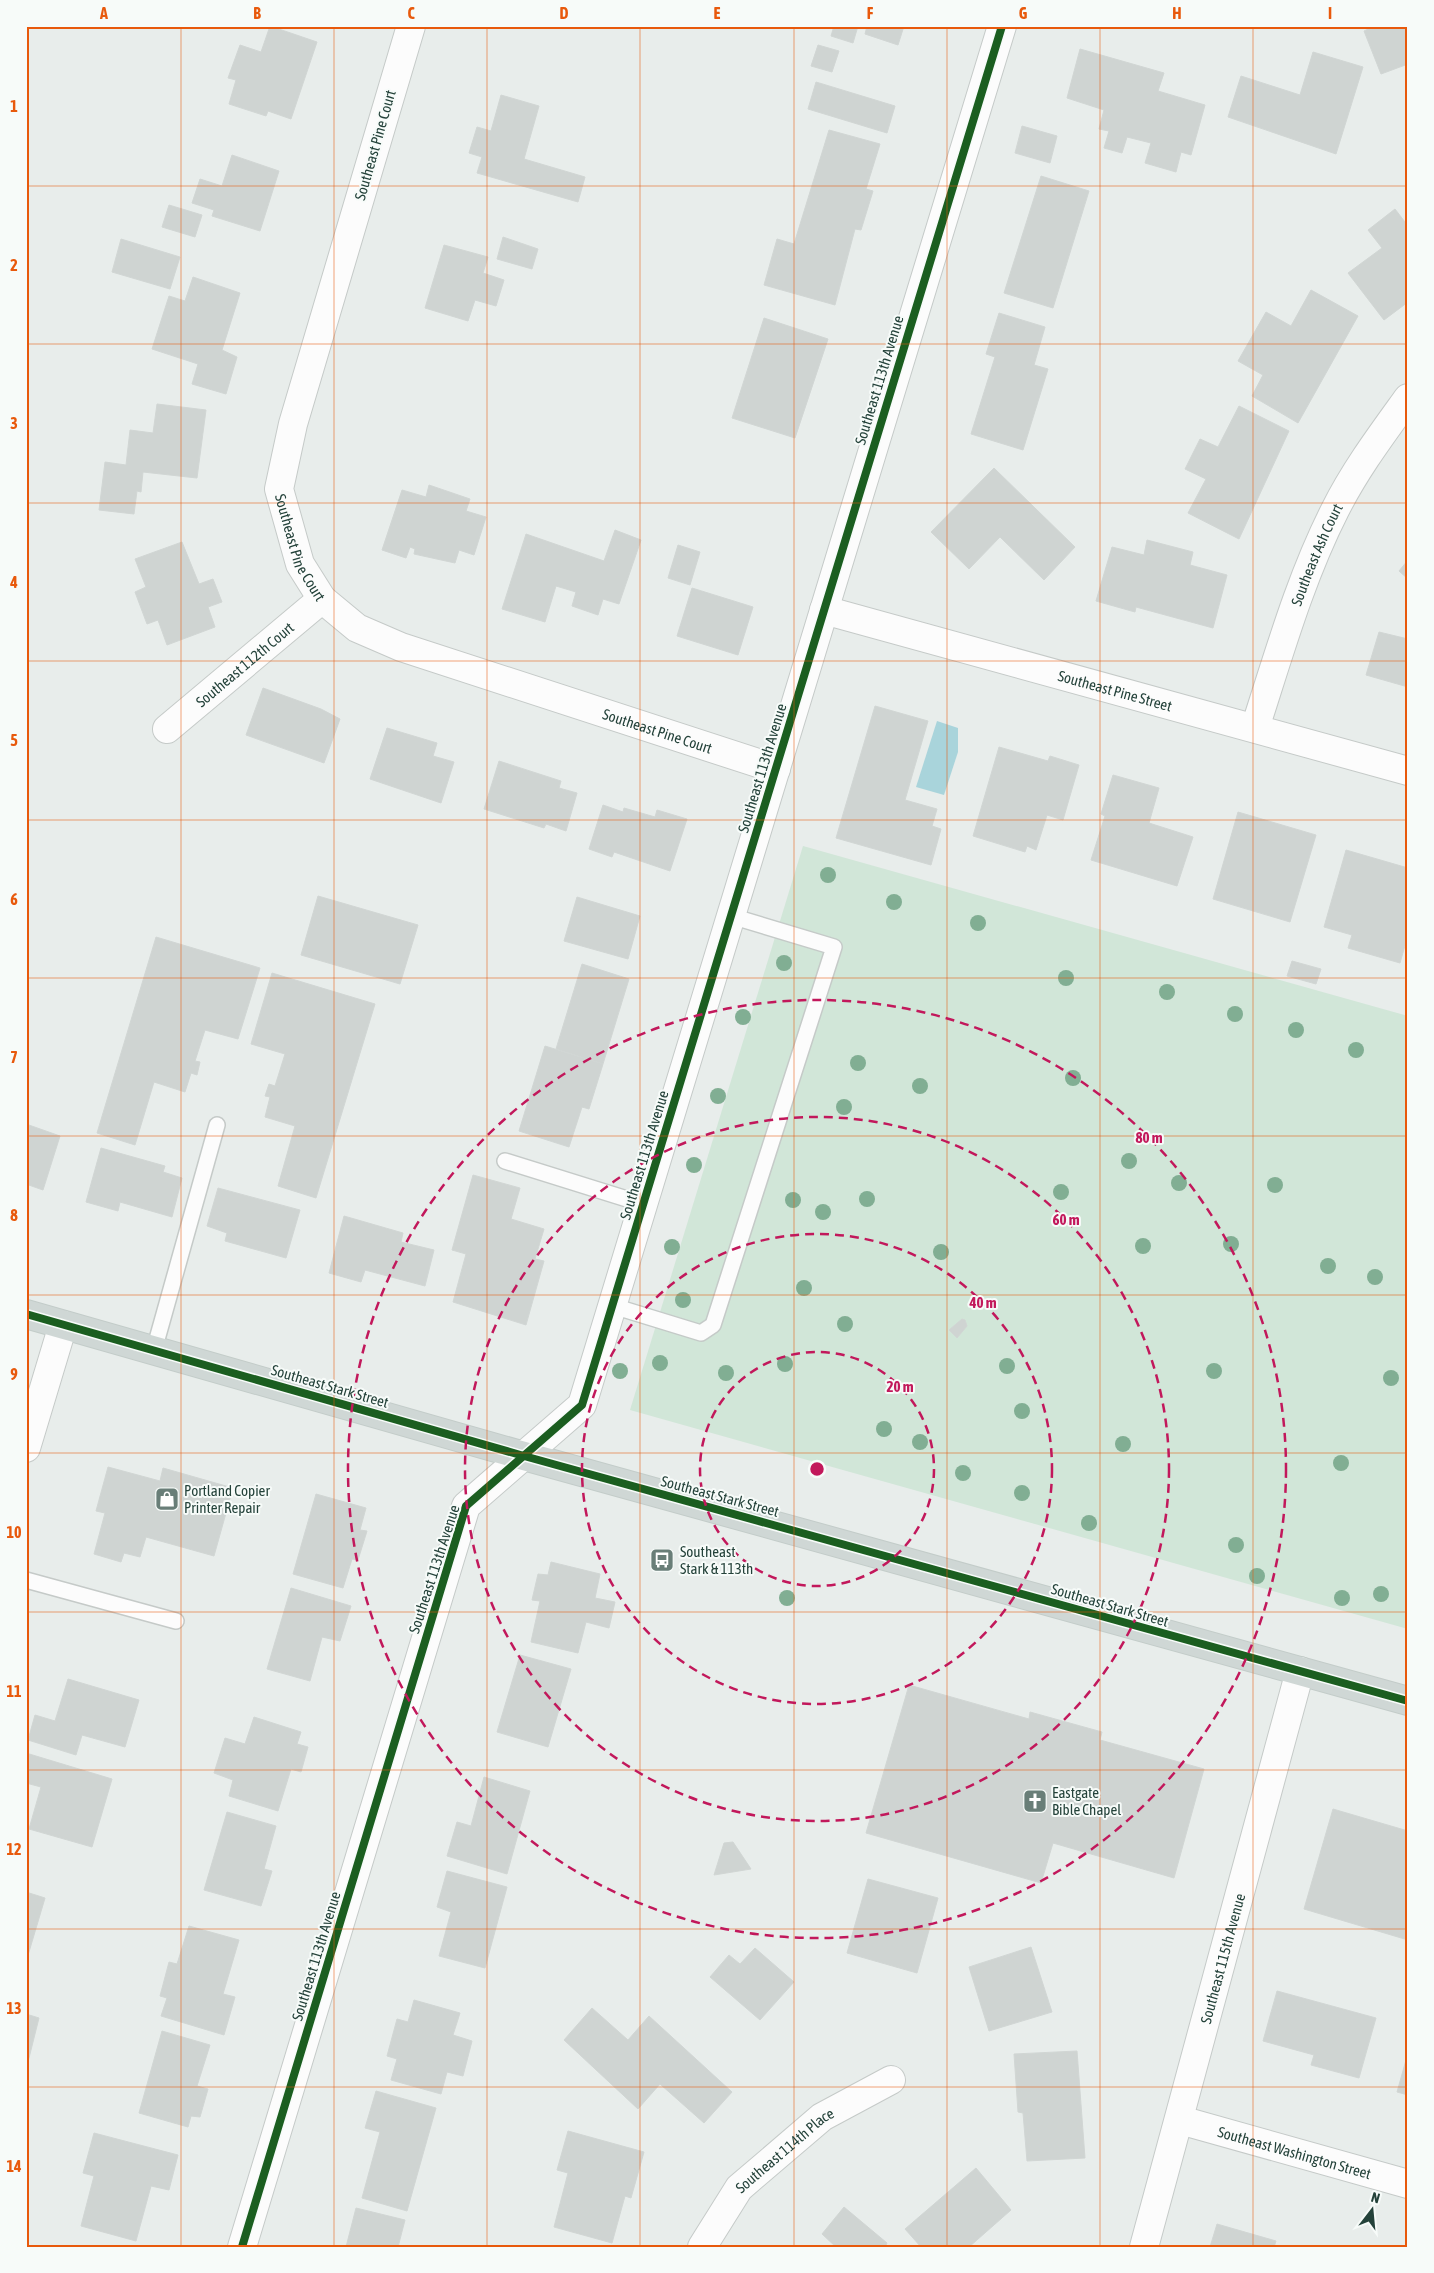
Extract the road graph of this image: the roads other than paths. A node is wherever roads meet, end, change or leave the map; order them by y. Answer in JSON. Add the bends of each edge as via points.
{"nodes":[{"id":1,"x":411,"y":26,"type":"edge"},
{"id":2,"x":1002,"y":26,"type":"edge"},
{"id":3,"x":1408,"y":398,"type":"edge"},
{"id":4,"x":322,"y":599,"type":"junction"},
{"id":5,"x":824,"y":610,"type":"junction"},
{"id":6,"x":1255,"y":728,"type":"junction"},
{"id":7,"x":168,"y":729,"type":"dead end"},
{"id":8,"x":776,"y":769,"type":"junction"},
{"id":9,"x":1408,"y":771,"type":"edge"},
{"id":10,"x":731,"y":916,"type":"junction"},
{"id":11,"x":217,"y":1126,"type":"dead end"},
{"id":12,"x":505,"y":1161,"type":"dead end"},
{"id":13,"x":643,"y":1204,"type":"junction"},
{"id":14,"x":613,"y":1306,"type":"junction"},
{"id":15,"x":26,"y":1314,"type":"edge"},
{"id":16,"x":63,"y":1325,"type":"junction"},
{"id":17,"x":154,"y":1350,"type":"junction"},
{"id":18,"x":26,"y":1448,"type":"edge"},
{"id":19,"x":524,"y":1456,"type":"junction"},
{"id":20,"x":26,"y":1580,"type":"edge"},
{"id":21,"x":176,"y":1621,"type":"dead end"},
{"id":22,"x":1300,"y":1671,"type":"junction"},
{"id":23,"x":1408,"y":1701,"type":"edge"},
{"id":24,"x":891,"y":2080,"type":"dead end"},
{"id":25,"x":1180,"y":2120,"type":"junction"},
{"id":26,"x":1408,"y":2184,"type":"edge"},
{"id":27,"x":242,"y":2247,"type":"edge"},
{"id":28,"x":702,"y":2247,"type":"edge"},
{"id":29,"x":1144,"y":2247,"type":"edge"}],
"edges":[{"from":1,"to":4,"type":"street","name":"Southeast Pine Court","via":[[293,424],[279,489],[300,564]]},
{"from":2,"to":5,"type":"street","name":"Southeast 113th Avenue"},
{"from":3,"to":6,"type":"street","name":"Southeast Ash Court","via":[[1335,509],[1302,586]]},
{"from":4,"to":7,"type":"street","name":"Southeast 112th Court"},
{"from":4,"to":8,"type":"street","name":"Southeast Pine Court","via":[[357,628],[401,647]]},
{"from":5,"to":6,"type":"street","name":"Southeast Pine Street"},
{"from":5,"to":8,"type":"street","name":"Southeast 113th Avenue"},
{"from":6,"to":9,"type":"street","name":"Southeast Pine Street"},
{"from":8,"to":10,"type":"street","name":"Southeast 113th Avenue"},
{"from":10,"to":13,"type":"street","name":"Southeast 113th Avenue"},
{"from":10,"to":14,"type":"lane","via":[[834,947],[714,1325],[701,1334]]},
{"from":11,"to":17,"type":"lane"},
{"from":12,"to":13,"type":"lane"},
{"from":13,"to":14,"type":"street","name":"Southeast 113th Avenue"},
{"from":14,"to":19,"type":"street","name":"Southeast 113th Avenue","via":[[582,1405]]},
{"from":15,"to":16,"type":"main road","name":"Southeast Stark Street"},
{"from":16,"to":17,"type":"main road","name":"Southeast Stark Street"},
{"from":16,"to":18,"type":"street"},
{"from":17,"to":19,"type":"main road","name":"Southeast Stark Street"},
{"from":19,"to":22,"type":"main road","name":"Southeast Stark Street"},
{"from":19,"to":27,"type":"street","name":"Southeast 113th Avenue","via":[[466,1506]]},
{"from":20,"to":21,"type":"lane"},
{"from":22,"to":23,"type":"main road","name":"Southeast Stark Street"},
{"from":22,"to":25,"type":"street","name":"Southeast 115th Avenue"},
{"from":24,"to":28,"type":"street","name":"Southeast 114th Place","via":[[822,2117],[739,2188]]},
{"from":25,"to":26,"type":"street","name":"Southeast Washington Street"},
{"from":25,"to":29,"type":"street","name":"Southeast 115th Avenue"}]}
